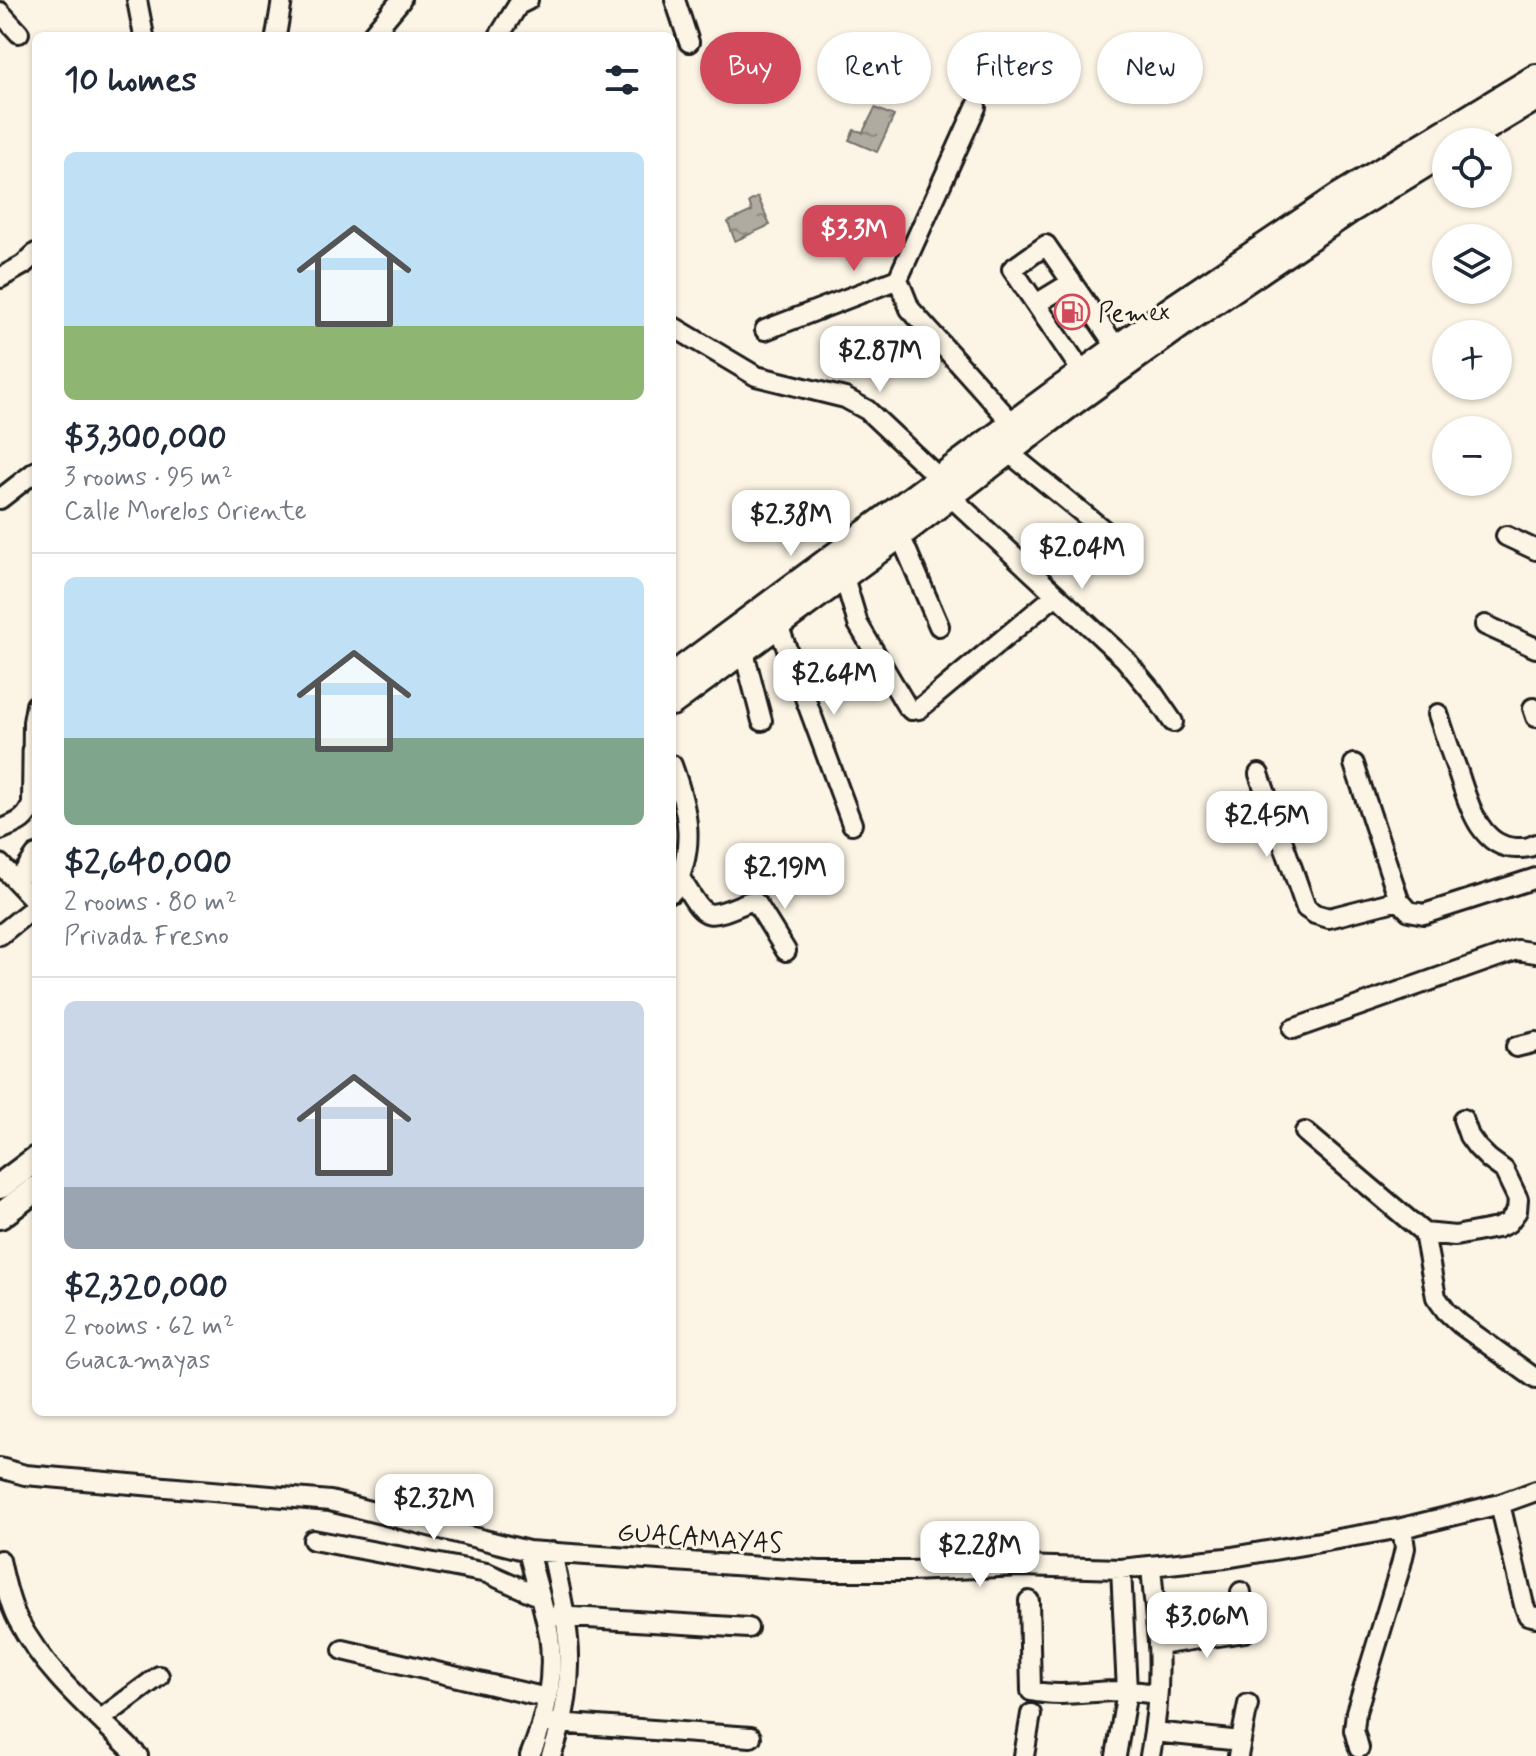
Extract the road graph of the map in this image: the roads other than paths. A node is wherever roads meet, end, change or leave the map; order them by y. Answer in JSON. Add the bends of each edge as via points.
{"nodes":[{"id":1,"x":137,"y":0,"type":"edge"},
{"id":2,"x":282,"y":0,"type":"edge"},
{"id":3,"x":401,"y":0,"type":"edge"},
{"id":4,"x":528,"y":0,"type":"edge"},
{"id":5,"x":675,"y":0,"type":"edge"},
{"id":6,"x":0,"y":12,"type":"edge"},
{"id":7,"x":143,"y":32,"type":"edge"},
{"id":8,"x":277,"y":32,"type":"edge"},
{"id":9,"x":374,"y":32,"type":"edge"},
{"id":10,"x":501,"y":32,"type":"edge"},
{"id":11,"x":19,"y":33,"type":"dead end"},
{"id":12,"x":689,"y":42,"type":"dead end"},
{"id":13,"x":1536,"y":77,"type":"edge"},
{"id":14,"x":1536,"y":98,"type":"edge"},
{"id":15,"x":976,"y":107,"type":"dead end"},
{"id":16,"x":1486,"y":128,"type":"edge"},
{"id":17,"x":1432,"y":161,"type":"edge"},
{"id":18,"x":32,"y":257,"type":"edge"},
{"id":19,"x":0,"y":278,"type":"edge"},
{"id":20,"x":898,"y":279,"type":"junction"},
{"id":21,"x":1072,"y":282,"type":"junction"},
{"id":22,"x":1036,"y":304,"type":"junction"},
{"id":23,"x":676,"y":328,"type":"edge"},
{"id":24,"x":765,"y":330,"type":"dead end"},
{"id":25,"x":1117,"y":348,"type":"junction"},
{"id":26,"x":1083,"y":373,"type":"junction"},
{"id":27,"x":1013,"y":424,"type":"junction"},
{"id":28,"x":1008,"y":452,"type":"junction"},
{"id":29,"x":32,"y":474,"type":"edge"},
{"id":30,"x":945,"y":487,"type":"junction"},
{"id":31,"x":0,"y":499,"type":"edge"},
{"id":32,"x":900,"y":535,"type":"junction"},
{"id":33,"x":1506,"y":536,"type":"dead end"},
{"id":34,"x":1117,"y":541,"type":"dead end"},
{"id":35,"x":1536,"y":550,"type":"edge"},
{"id":36,"x":844,"y":577,"type":"junction"},
{"id":37,"x":1056,"y":595,"type":"junction"},
{"id":38,"x":1485,"y":625,"type":"dead end"},
{"id":39,"x":939,"y":626,"type":"dead end"},
{"id":40,"x":757,"y":634,"type":"junction"},
{"id":41,"x":1536,"y":648,"type":"edge"},
{"id":42,"x":676,"y":674,"type":"edge"},
{"id":43,"x":676,"y":700,"type":"edge"},
{"id":44,"x":1438,"y":714,"type":"dead end"},
{"id":45,"x":762,"y":721,"type":"dead end"},
{"id":46,"x":1173,"y":722,"type":"dead end"},
{"id":47,"x":1354,"y":764,"type":"dead end"},
{"id":48,"x":1259,"y":774,"type":"dead end"},
{"id":49,"x":676,"y":776,"type":"edge"},
{"id":50,"x":32,"y":804,"type":"edge"},
{"id":51,"x":852,"y":824,"type":"dead end"},
{"id":52,"x":0,"y":830,"type":"edge"},
{"id":53,"x":1533,"y":846,"type":"edge"},
{"id":54,"x":32,"y":861,"type":"edge"},
{"id":55,"x":0,"y":864,"type":"edge"},
{"id":56,"x":1536,"y":877,"type":"edge"},
{"id":57,"x":17,"y":882,"type":"junction"},
{"id":58,"x":676,"y":885,"type":"edge"},
{"id":59,"x":32,"y":899,"type":"edge"},
{"id":60,"x":1399,"y":900,"type":"junction"},
{"id":61,"x":32,"y":907,"type":"edge"},
{"id":62,"x":0,"y":935,"type":"edge"},
{"id":63,"x":786,"y":951,"type":"dead end"},
{"id":64,"x":1536,"y":953,"type":"edge"},
{"id":65,"x":1293,"y":1029,"type":"dead end"},
{"id":66,"x":1536,"y":1042,"type":"edge"},
{"id":67,"x":1516,"y":1047,"type":"dead end"},
{"id":68,"x":1463,"y":1119,"type":"dead end"},
{"id":69,"x":1305,"y":1132,"type":"dead end"},
{"id":70,"x":32,"y":1162,"type":"edge"},
{"id":71,"x":0,"y":1186,"type":"edge"},
{"id":72,"x":32,"y":1192,"type":"edge"},
{"id":73,"x":0,"y":1216,"type":"edge"},
{"id":74,"x":1424,"y":1233,"type":"junction"},
{"id":75,"x":1536,"y":1379,"type":"edge"},
{"id":76,"x":0,"y":1468,"type":"edge"},
{"id":77,"x":1536,"y":1491,"type":"edge"},
{"id":78,"x":1500,"y":1504,"type":"junction"},
{"id":79,"x":1402,"y":1528,"type":"junction"},
{"id":80,"x":313,"y":1540,"type":"dead end"},
{"id":81,"x":528,"y":1551,"type":"junction"},
{"id":82,"x":552,"y":1552,"type":"junction"},
{"id":83,"x":0,"y":1560,"type":"edge"},
{"id":84,"x":1151,"y":1566,"type":"junction"},
{"id":85,"x":1121,"y":1569,"type":"junction"},
{"id":86,"x":1241,"y":1592,"type":"dead end"},
{"id":87,"x":539,"y":1596,"type":"junction"},
{"id":88,"x":1029,"y":1601,"type":"dead end"},
{"id":89,"x":545,"y":1615,"type":"junction"},
{"id":90,"x":1536,"y":1617,"type":"edge"},
{"id":91,"x":565,"y":1618,"type":"junction"},
{"id":92,"x":748,"y":1628,"type":"dead end"},
{"id":93,"x":1158,"y":1645,"type":"junction"},
{"id":94,"x":343,"y":1650,"type":"dead end"},
{"id":95,"x":159,"y":1676,"type":"dead end"},
{"id":96,"x":1127,"y":1691,"type":"junction"},
{"id":97,"x":1157,"y":1694,"type":"junction"},
{"id":98,"x":547,"y":1698,"type":"junction"},
{"id":99,"x":1248,"y":1704,"type":"dead end"},
{"id":100,"x":1031,"y":1714,"type":"dead end"},
{"id":101,"x":101,"y":1719,"type":"junction"},
{"id":102,"x":542,"y":1722,"type":"junction"},
{"id":103,"x":562,"y":1724,"type":"junction"},
{"id":104,"x":1154,"y":1732,"type":"junction"},
{"id":105,"x":751,"y":1737,"type":"dead end"},
{"id":106,"x":1239,"y":1748,"type":"edge"},
{"id":107,"x":1359,"y":1748,"type":"dead end"},
{"id":108,"x":138,"y":1756,"type":"edge"},
{"id":109,"x":530,"y":1756,"type":"edge"},
{"id":110,"x":551,"y":1756,"type":"edge"},
{"id":111,"x":1024,"y":1756,"type":"edge"},
{"id":112,"x":1116,"y":1756,"type":"edge"},
{"id":113,"x":1150,"y":1756,"type":"edge"}],
"edges":[{"from":1,"to":7,"type":"street"},
{"from":2,"to":8,"type":"street"},
{"from":3,"to":9,"type":"street"},
{"from":4,"to":10,"type":"street","via":[[518,5]]},
{"from":5,"to":12,"type":"street"},
{"from":6,"to":11,"type":"street"},
{"from":13,"to":25,"type":"main road","via":[[1339,196]]},
{"from":14,"to":16,"type":"main road"},
{"from":15,"to":20,"type":"street"},
{"from":17,"to":28,"type":"main road","via":[[1185,322]]},
{"from":18,"to":19,"type":"street"},
{"from":20,"to":24,"type":"street"},
{"from":20,"to":27,"type":"street","via":[[910,309]]},
{"from":21,"to":22,"type":"street"},
{"from":21,"to":22,"type":"street","via":[[1046,245],[1012,269]]},
{"from":21,"to":25,"type":"street"},
{"from":22,"to":26,"type":"street"},
{"from":23,"to":30,"type":"street","via":[[756,376],[845,398],[867,410]]},
{"from":25,"to":26,"type":"main road"},
{"from":26,"to":27,"type":"main road"},
{"from":27,"to":30,"type":"main road"},
{"from":28,"to":30,"type":"main road"},
{"from":28,"to":34,"type":"street"},
{"from":29,"to":31,"type":"street"},
{"from":30,"to":32,"type":"main road"},
{"from":30,"to":37,"type":"street"},
{"from":30,"to":40,"type":"main road"},
{"from":32,"to":36,"type":"main road"},
{"from":32,"to":39,"type":"street"},
{"from":33,"to":35,"type":"street"},
{"from":36,"to":37,"type":"street","via":[[858,624],[911,710],[919,709]]},
{"from":36,"to":40,"type":"main road"},
{"from":37,"to":46,"type":"street","via":[[1125,659]]},
{"from":38,"to":41,"type":"street"},
{"from":40,"to":42,"type":"main road"},
{"from":40,"to":43,"type":"main road"},
{"from":40,"to":45,"type":"street","via":[[746,660]]},
{"from":40,"to":51,"type":"street"},
{"from":44,"to":53,"type":"street","via":[[1482,830],[1509,848]]},
{"from":47,"to":60,"type":"street"},
{"from":48,"to":60,"type":"street","via":[[1306,908],[1329,918]]},
{"from":49,"to":58,"type":"street","via":[[688,837],[685,866]]},
{"from":50,"to":52,"type":"street","via":[[28,815]]},
{"from":53,"to":56,"type":"street"},
{"from":54,"to":57,"type":"street"},
{"from":55,"to":57,"type":"street"},
{"from":56,"to":60,"type":"street","via":[[1424,914],[1409,911]]},
{"from":57,"to":59,"type":"street"},
{"from":58,"to":63,"type":"street","via":[[701,911],[711,914],[753,901]]},
{"from":61,"to":62,"type":"street"},
{"from":64,"to":65,"type":"street","via":[[1517,950]]},
{"from":66,"to":67,"type":"street"},
{"from":68,"to":74,"type":"street","via":[[1477,1147],[1504,1170],[1518,1199],[1517,1211],[1497,1228],[1455,1236]]},
{"from":69,"to":74,"type":"street"},
{"from":70,"to":71,"type":"main road"},
{"from":72,"to":73,"type":"main road"},
{"from":74,"to":75,"type":"street","via":[[1436,1297],[1446,1311]]},
{"from":76,"to":81,"type":"street","name":"GUACAMAYAS","via":[[25,1475],[330,1501]]},
{"from":77,"to":78,"type":"street","name":"GUACAMAYAS"},
{"from":78,"to":79,"type":"street","name":"GUACAMAYAS"},
{"from":78,"to":90,"type":"street","via":[[1524,1605],[1528,1615]]},
{"from":79,"to":84,"type":"street","name":"GUACAMAYAS"},
{"from":79,"to":107,"type":"street","via":[[1401,1565],[1356,1712]]},
{"from":80,"to":87,"type":"street","via":[[487,1573]]},
{"from":81,"to":82,"type":"street","name":"GUACAMAYAS"},
{"from":81,"to":87,"type":"street"},
{"from":82,"to":85,"type":"street","name":"GUACAMAYAS","via":[[820,1571]]},
{"from":82,"to":91,"type":"street"},
{"from":83,"to":101,"type":"street","via":[[16,1618],[34,1647]]},
{"from":84,"to":85,"type":"street","name":"GUACAMAYAS"},
{"from":84,"to":93,"type":"street"},
{"from":85,"to":96,"type":"street"},
{"from":86,"to":93,"type":"street","via":[[1245,1632]]},
{"from":87,"to":89,"type":"street"},
{"from":88,"to":96,"type":"street","via":[[1031,1691]]},
{"from":89,"to":91,"type":"street"},
{"from":89,"to":98,"type":"street","via":[[551,1672]]},
{"from":91,"to":92,"type":"street"},
{"from":91,"to":103,"type":"street","via":[[569,1667]]},
{"from":93,"to":97,"type":"street"},
{"from":94,"to":98,"type":"street"},
{"from":95,"to":101,"type":"street"},
{"from":96,"to":97,"type":"street"},
{"from":96,"to":112,"type":"street"},
{"from":97,"to":104,"type":"street"},
{"from":98,"to":102,"type":"street"},
{"from":99,"to":106,"type":"street"},
{"from":100,"to":111,"type":"street"},
{"from":101,"to":108,"type":"street"},
{"from":102,"to":103,"type":"street"},
{"from":102,"to":109,"type":"street"},
{"from":103,"to":105,"type":"street"},
{"from":103,"to":110,"type":"street"},
{"from":104,"to":106,"type":"street"},
{"from":104,"to":113,"type":"street"}]}
